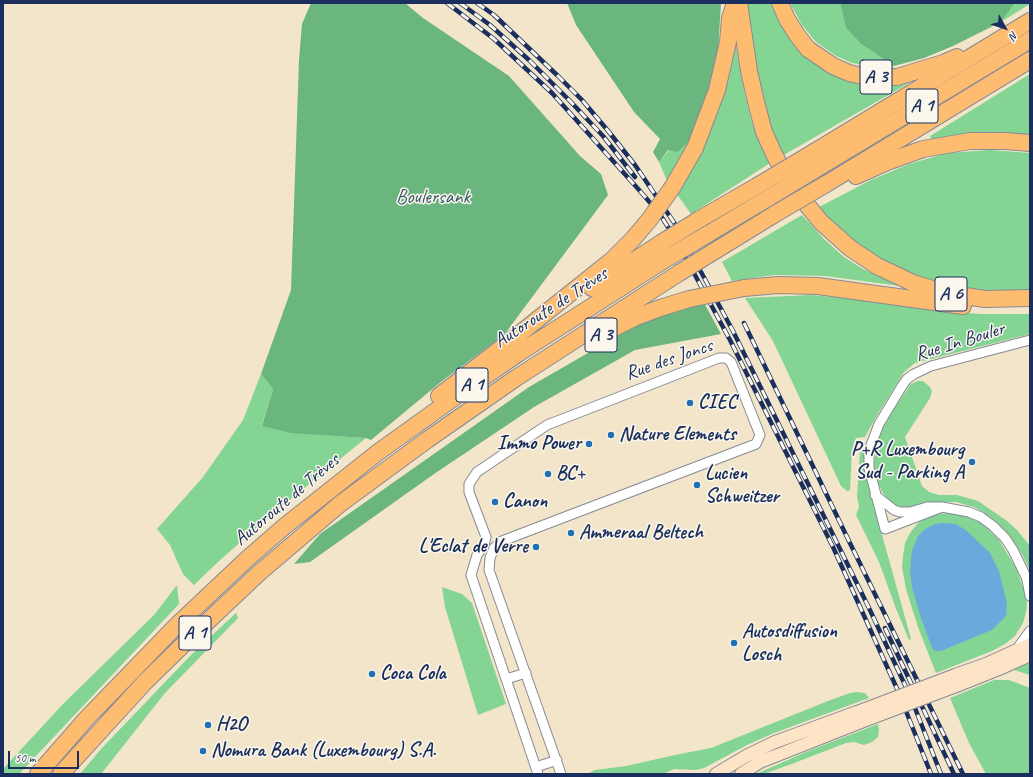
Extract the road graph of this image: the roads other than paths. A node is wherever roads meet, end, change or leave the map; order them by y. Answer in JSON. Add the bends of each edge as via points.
{"nodes":[{"id":1,"x":736,"y":3,"type":"edge"},
{"id":2,"x":739,"y":3,"type":"edge"},
{"id":3,"x":780,"y":3,"type":"edge"},
{"id":4,"x":1030,"y":21,"type":"edge"},
{"id":5,"x":1030,"y":40,"type":"edge"},
{"id":6,"x":999,"y":41,"type":"junction"},
{"id":7,"x":1030,"y":60,"type":"edge"},
{"id":8,"x":1030,"y":143,"type":"edge"},
{"id":9,"x":826,"y":184,"type":"junction"},
{"id":10,"x":1030,"y":298,"type":"edge"},
{"id":11,"x":1030,"y":307,"type":"edge"},
{"id":12,"x":513,"y":339,"type":"junction"},
{"id":13,"x":1030,"y":340,"type":"edge"},
{"id":14,"x":516,"y":378,"type":"junction"},
{"id":15,"x":876,"y":495,"type":"junction"},
{"id":16,"x":942,"y":507,"type":"junction"},
{"id":17,"x":285,"y":526,"type":"junction"},
{"id":18,"x":489,"y":570,"type":"junction"},
{"id":19,"x":471,"y":575,"type":"junction"},
{"id":20,"x":1029,"y":582,"type":"edge"},
{"id":21,"x":1030,"y":596,"type":"edge"},
{"id":22,"x":1030,"y":631,"type":"edge"},
{"id":23,"x":1030,"y":644,"type":"edge"},
{"id":24,"x":1015,"y":651,"type":"junction"},
{"id":25,"x":1030,"y":655,"type":"edge"},
{"id":26,"x":526,"y":673,"type":"junction"},
{"id":27,"x":506,"y":679,"type":"junction"},
{"id":28,"x":957,"y":680,"type":"junction"},
{"id":29,"x":859,"y":717,"type":"junction"},
{"id":30,"x":557,"y":760,"type":"junction"},
{"id":31,"x":537,"y":770,"type":"edge"},
{"id":32,"x":38,"y":774,"type":"edge"},
{"id":33,"x":61,"y":774,"type":"edge"},
{"id":34,"x":561,"y":774,"type":"edge"},
{"id":35,"x":716,"y":774,"type":"edge"},
{"id":36,"x":741,"y":774,"type":"edge"}],
"edges":[{"from":1,"to":12,"type":"highway","number":"A 1","bridge":true,"via":[[730,18],[717,90],[696,148],[672,188],[649,220],[612,260]]},
{"from":2,"to":10,"type":"highway","number":"A 6","via":[[749,71],[764,132],[786,176],[821,222],[850,248],[877,266],[913,283],[945,293],[985,299]]},
{"from":3,"to":6,"type":"highway","number":"A 3","via":[[787,20],[808,49],[833,66],[867,77],[897,77],[943,63]]},
{"from":4,"to":6,"type":"highway","number":"A 1"},
{"from":5,"to":17,"type":"highway","name":"Autoroute de Trèves","number":"A 1","bridge":true,"via":[[669,257],[519,353],[377,453]]},
{"from":6,"to":12,"type":"highway","number":"A 1","bridge":true,"via":[[700,219]]},
{"from":7,"to":9,"type":"highway","name":"Autoroute de Trèves","number":"A 1"},
{"from":8,"to":9,"type":"highway","via":[[970,140],[923,149],[856,176]]},
{"from":9,"to":14,"type":"highway","name":"Autoroute de Trèves","number":"A 1","bridge":true,"via":[[679,273]]},
{"from":11,"to":14,"type":"highway","number":"A 3","bridge":true,"via":[[1006,309],[954,305],[818,286],[778,285],[744,288],[689,300],[636,317]]},
{"from":12,"to":17,"type":"highway","number":"A 1","via":[[339,473]]},
{"from":13,"to":15,"type":"street","name":"Rue In Bouler","via":[[931,366],[908,379],[879,424],[871,445],[869,468]]},
{"from":14,"to":33,"type":"highway","name":"Autoroute de Trèves","number":"A 1","via":[[427,440],[313,526],[259,573],[145,682]]},
{"from":15,"to":16,"type":"street","via":[[900,512]]},
{"from":15,"to":16,"type":"street","name":"Rue In Bouler","via":[[885,529]]},
{"from":16,"to":20,"type":"street","via":[[969,512],[993,526],[1013,550]]},
{"from":17,"to":32,"type":"highway","name":"Autoroute de Trèves","number":"A 1","via":[[176,626],[87,718]]},
{"from":18,"to":19,"type":"street"},
{"from":18,"to":19,"type":"street","name":"Rue des Joncs","via":[[494,548],[502,541],[756,444],[760,435],[731,362],[726,358],[719,358],[547,426],[478,472],[469,484],[469,492],[486,537]]},
{"from":18,"to":26,"type":"street"},
{"from":19,"to":27,"type":"street"},
{"from":20,"to":21,"type":"street"},
{"from":22,"to":24,"type":"street"},
{"from":23,"to":24,"type":"main road"},
{"from":24,"to":28,"type":"main road"},
{"from":25,"to":28,"type":"main road","via":[[999,669]]},
{"from":26,"to":27,"type":"street"},
{"from":26,"to":30,"type":"street"},
{"from":27,"to":31,"type":"street"},
{"from":28,"to":29,"type":"main road","bridge":true},
{"from":29,"to":35,"type":"main road","via":[[775,742]]},
{"from":29,"to":36,"type":"main road","via":[[760,762]]},
{"from":30,"to":31,"type":"street"},
{"from":30,"to":34,"type":"street"}]}
